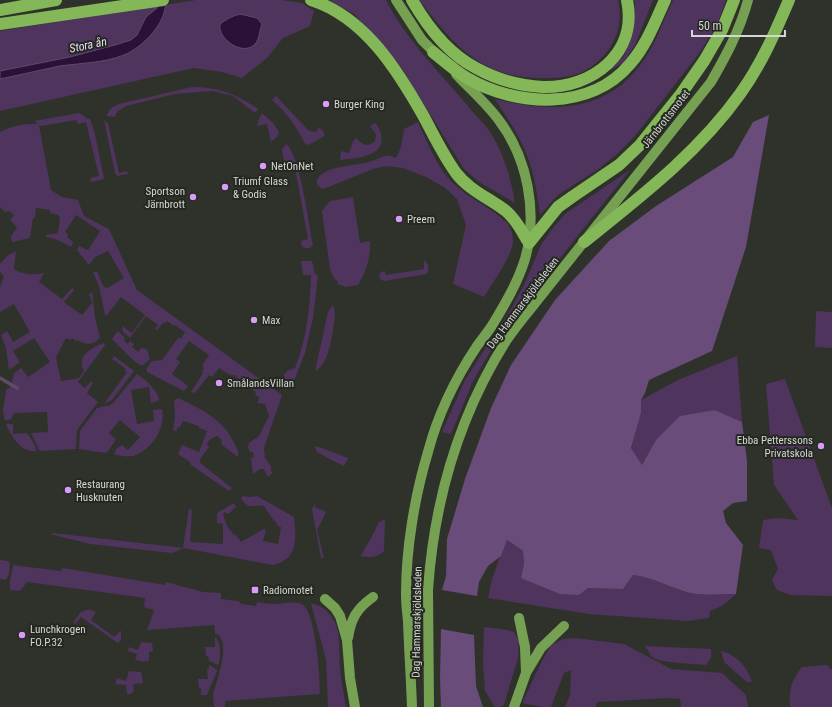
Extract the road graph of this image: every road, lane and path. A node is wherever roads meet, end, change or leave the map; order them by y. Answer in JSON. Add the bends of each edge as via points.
{"nodes":[{"id":1,"x":56,"y":0,"type":"edge"},
{"id":2,"x":163,"y":0,"type":"edge"},
{"id":3,"x":311,"y":0,"type":"edge"},
{"id":4,"x":396,"y":0,"type":"edge"},
{"id":5,"x":412,"y":0,"type":"edge"},
{"id":6,"x":627,"y":0,"type":"edge"},
{"id":7,"x":665,"y":0,"type":"edge"},
{"id":8,"x":734,"y":0,"type":"edge"},
{"id":9,"x":748,"y":0,"type":"edge"},
{"id":10,"x":788,"y":0,"type":"edge"},
{"id":11,"x":0,"y":10,"type":"edge"},
{"id":12,"x":0,"y":24,"type":"edge"},
{"id":13,"x":433,"y":52,"type":"junction"},
{"id":14,"x":529,"y":242,"type":"junction"},
{"id":15,"x":584,"y":242,"type":"junction"},
{"id":16,"x":373,"y":597,"type":"dead end"},
{"id":17,"x":325,"y":599,"type":"dead end"},
{"id":18,"x":520,"y":618,"type":"dead end"},
{"id":19,"x":564,"y":626,"type":"dead end"},
{"id":20,"x":347,"y":640,"type":"junction"},
{"id":21,"x":526,"y":673,"type":"junction"},
{"id":22,"x":355,"y":707,"type":"edge"},
{"id":23,"x":412,"y":707,"type":"edge"},
{"id":24,"x":429,"y":707,"type":"edge"},
{"id":25,"x":514,"y":707,"type":"edge"}],
"edges":[{"from":1,"to":11,"type":"highway"},
{"from":2,"to":12,"type":"highway"},
{"from":3,"to":14,"type":"highway","via":[[332,9],[348,20],[376,46],[406,85],[456,174],[474,190],[507,211]]},
{"from":4,"to":13,"type":"main road"},
{"from":5,"to":6,"type":"highway","via":[[424,19],[449,47],[476,68],[507,81],[544,87],[578,82],[610,62],[625,40],[629,10]]},
{"from":7,"to":13,"type":"highway","via":[[640,52],[630,65],[606,85],[570,97],[549,100],[506,95],[466,78]]},
{"from":8,"to":14,"type":"highway","via":[[722,30],[704,61],[640,145],[619,165],[558,207]]},
{"from":9,"to":15,"type":"main road","name":"Järnbrottsmotet","via":[[729,51],[710,82]]},
{"from":10,"to":15,"type":"highway","via":[[758,65],[716,125],[691,152],[642,196]]},
{"from":13,"to":14,"type":"main road","via":[[488,107],[509,135],[528,188],[531,218]]},
{"from":14,"to":23,"type":"main road","name":"Dag Hammarskjöldsleden","via":[[524,261],[506,301],[450,391],[422,473],[411,535],[406,595]]},
{"from":15,"to":24,"type":"main road","name":"Dag Hammarskjöldsleden","via":[[507,340],[493,363],[465,418],[449,465],[429,571]]},
{"from":16,"to":20,"type":"main road","via":[[362,604],[351,622]]},
{"from":17,"to":20,"type":"main road","via":[[336,608]]},
{"from":18,"to":21,"type":"main road"},
{"from":19,"to":21,"type":"main road","via":[[541,648]]},
{"from":20,"to":22,"type":"main road"},
{"from":21,"to":25,"type":"main road"}]}
